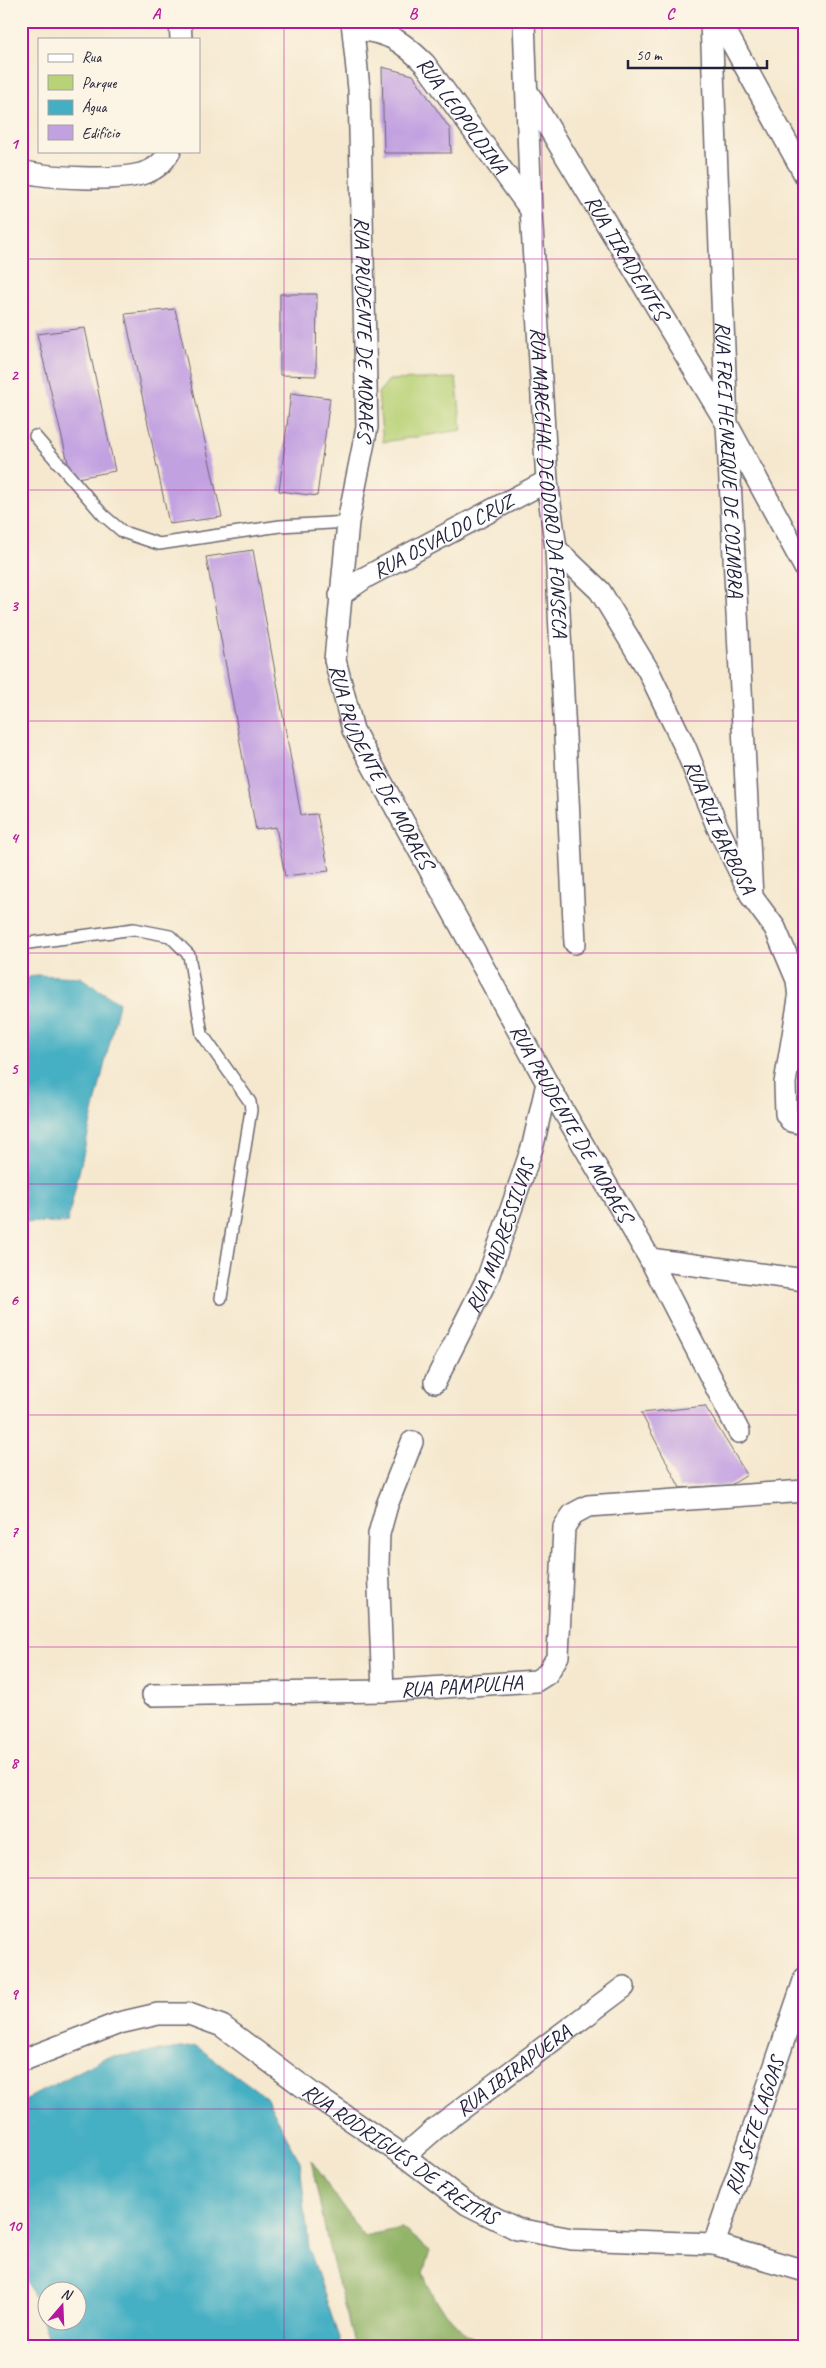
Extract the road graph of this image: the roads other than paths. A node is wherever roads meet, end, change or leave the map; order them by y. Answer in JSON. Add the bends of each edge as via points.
{"nodes":[{"id":1,"x":180,"y":21,"type":"edge"},
{"id":2,"x":524,"y":21,"type":"edge"},
{"id":3,"x":712,"y":21,"type":"edge"},
{"id":4,"x":720,"y":21,"type":"edge"},
{"id":5,"x":353,"y":24,"type":"edge"},
{"id":6,"x":181,"y":38,"type":"edge"},
{"id":7,"x":528,"y":93,"type":"junction"},
{"id":8,"x":169,"y":152,"type":"edge"},
{"id":9,"x":21,"y":171,"type":"edge"},
{"id":10,"x":805,"y":175,"type":"edge"},
{"id":11,"x":531,"y":210,"type":"junction"},
{"id":12,"x":727,"y":424,"type":"junction"},
{"id":13,"x":35,"y":436,"type":"dead end"},
{"id":14,"x":547,"y":481,"type":"junction"},
{"id":15,"x":348,"y":522,"type":"junction"},
{"id":16,"x":556,"y":549,"type":"junction"},
{"id":17,"x":805,"y":568,"type":"edge"},
{"id":18,"x":340,"y":595,"type":"junction"},
{"id":19,"x":752,"y":897,"type":"junction"},
{"id":20,"x":575,"y":943,"type":"dead end"},
{"id":21,"x":21,"y":944,"type":"edge"},
{"id":22,"x":547,"y":1083,"type":"junction"},
{"id":23,"x":803,"y":1125,"type":"edge"},
{"id":24,"x":650,"y":1260,"type":"junction"},
{"id":25,"x":805,"y":1280,"type":"edge"},
{"id":26,"x":222,"y":1298,"type":"dead end"},
{"id":27,"x":435,"y":1382,"type":"dead end"},
{"id":28,"x":739,"y":1432,"type":"dead end"},
{"id":29,"x":412,"y":1442,"type":"dead end"},
{"id":30,"x":805,"y":1491,"type":"edge"},
{"id":31,"x":383,"y":1691,"type":"junction"},
{"id":32,"x":153,"y":1694,"type":"dead end"},
{"id":33,"x":805,"y":1978,"type":"edge"},
{"id":34,"x":624,"y":1987,"type":"dead end"},
{"id":35,"x":21,"y":2062,"type":"edge"},
{"id":36,"x":404,"y":2156,"type":"junction"},
{"id":37,"x":714,"y":2244,"type":"junction"},
{"id":38,"x":805,"y":2270,"type":"edge"}],
"edges":[{"from":1,"to":6,"type":"street"},
{"from":2,"to":7,"type":"street","name":"RUA MARECHAL DEODORO DA FONSECA"},
{"from":3,"to":12,"type":"street","name":"RUA FREI HENRIQUE DE COIMBRA"},
{"from":4,"to":10,"type":"street"},
{"from":5,"to":11,"type":"street","name":"RUA LEOPOLDINA","via":[[405,44],[425,64]]},
{"from":5,"to":15,"type":"street","name":"RUA PRUDENTE DE MORAES","via":[[359,88],[367,427]]},
{"from":7,"to":11,"type":"street","name":"RUA MARECHAL DEODORO DA FONSECA"},
{"from":7,"to":12,"type":"street","name":"RUA TIRADENTES"},
{"from":8,"to":9,"type":"street","via":[[164,162],[141,174],[66,177]]},
{"from":11,"to":14,"type":"street","name":"RUA MARECHAL DEODORO DA FONSECA"},
{"from":12,"to":17,"type":"street","name":"RUA TIRADENTES"},
{"from":12,"to":19,"type":"street","name":"RUA FREI HENRIQUE DE COIMBRA"},
{"from":13,"to":15,"type":"lane","via":[[103,515],[123,532],[159,544],[280,526]]},
{"from":14,"to":16,"type":"street","name":"RUA MARECHAL DEODORO DA FONSECA"},
{"from":14,"to":18,"type":"street","name":"RUA OSVALDO CRUZ","via":[[366,577]]},
{"from":15,"to":18,"type":"street","name":"RUA PRUDENTE DE MORAES"},
{"from":16,"to":19,"type":"street","name":"RUA RUI BARBOSA","via":[[600,591],[648,670]]},
{"from":16,"to":20,"type":"street","name":"RUA MARECHAL DEODORO DA FONSECA"},
{"from":18,"to":22,"type":"street","name":"RUA PRUDENTE DE MORAES","via":[[335,660],[354,730]]},
{"from":19,"to":23,"type":"street","name":"RUA RUI BARBOSA","via":[[775,928],[797,980],[799,999],[785,1083],[786,1114]]},
{"from":21,"to":26,"type":"lane","via":[[134,929],[170,936],[189,955],[202,1034],[250,1102],[251,1110]]},
{"from":22,"to":24,"type":"street","name":"RUA PRUDENTE DE MORAES"},
{"from":22,"to":27,"type":"street","name":"RUA MADRESSILVAS","via":[[533,1145],[488,1277]]},
{"from":24,"to":25,"type":"street"},
{"from":24,"to":28,"type":"street","name":"RUA PRUDENTE DE MORAES"},
{"from":29,"to":31,"type":"street","via":[[379,1534]]},
{"from":30,"to":31,"type":"street","name":"RUA PAMPULHA","via":[[588,1506],[573,1514],[564,1527],[558,1656],[547,1674],[536,1681]]},
{"from":31,"to":32,"type":"street","name":"RUA PAMPULHA"},
{"from":33,"to":37,"type":"street","name":"RUA SETE LAGOAS"},
{"from":34,"to":36,"type":"street","name":"RUA IBIRAPUERA","via":[[435,2129]]},
{"from":35,"to":36,"type":"street","name":"RUA RODRIGUES DE FREITAS","via":[[119,2023],[158,2014],[189,2014],[222,2026]]},
{"from":36,"to":37,"type":"street","name":"RUA RODRIGUES DE FREITAS","via":[[467,2204],[517,2229],[572,2238]]},
{"from":37,"to":38,"type":"street","name":"RUA RODRIGUES DE FREITAS"}]}
